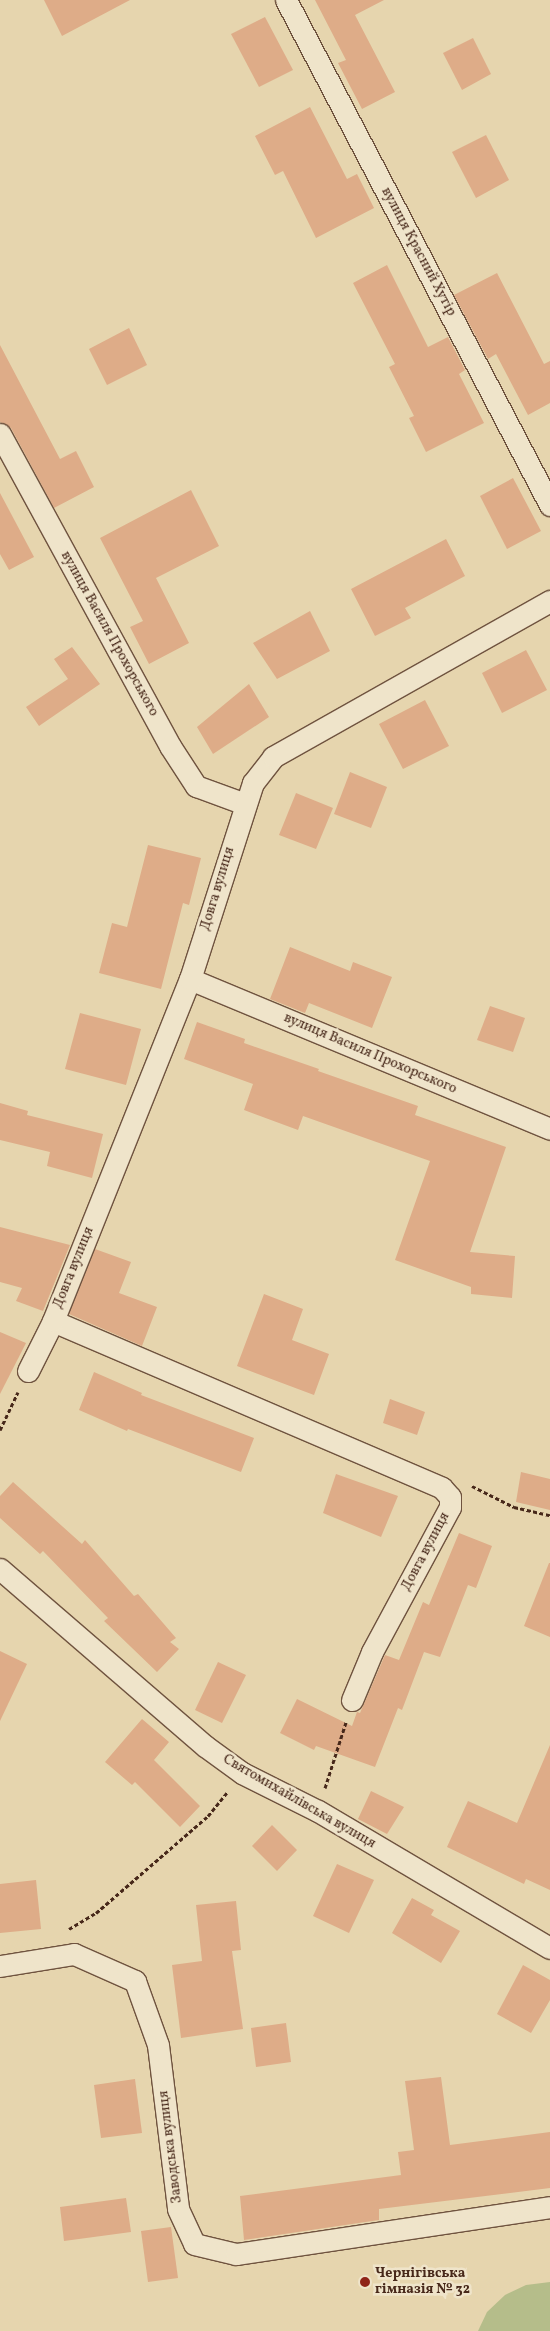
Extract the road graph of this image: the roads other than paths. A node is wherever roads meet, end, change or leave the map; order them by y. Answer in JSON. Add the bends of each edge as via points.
{"nodes":[{"id":1,"x":286,"y":0,"type":"edge"},
{"id":2,"x":0,"y":434,"type":"edge"},
{"id":3,"x":550,"y":505,"type":"edge"},
{"id":4,"x":550,"y":601,"type":"edge"},
{"id":5,"x":245,"y":804,"type":"junction"},
{"id":6,"x":190,"y":979,"type":"junction"},
{"id":7,"x":550,"y":1129,"type":"edge"},
{"id":8,"x":53,"y":1321,"type":"junction"},
{"id":9,"x":28,"y":1371,"type":"road end"},
{"id":10,"x":0,"y":1569,"type":"edge"},
{"id":11,"x":352,"y":1700,"type":"road end"},
{"id":12,"x":550,"y":1948,"type":"edge"},
{"id":13,"x":0,"y":1966,"type":"edge"},
{"id":14,"x":550,"y":2207,"type":"edge"}],
"edges":[{"from":1,"to":3,"type":"street","name":"вулиця Красний Хутір"},
{"from":2,"to":5,"type":"street","name":"вулиця Василя Прохорського","via":[[170,746],[196,786]]},
{"from":4,"to":5,"type":"street","name":"Довга вулиця","via":[[273,757],[253,782]]},
{"from":5,"to":6,"type":"street","name":"Довга вулиця"},
{"from":6,"to":7,"type":"street","name":"вулиця Василя Прохорського"},
{"from":6,"to":8,"type":"street","name":"Довга вулиця"},
{"from":8,"to":9,"type":"street","name":"Довга вулиця"},
{"from":8,"to":11,"type":"street","name":"Довга вулиця","via":[[442,1488],[450,1497],[450,1507],[372,1652]]},
{"from":10,"to":12,"type":"street","name":"Святомихайлівська вулиця","via":[[205,1746],[242,1773],[318,1811]]},
{"from":13,"to":14,"type":"street","name":"Заводська вулиця","via":[[74,1954],[135,1981],[158,2045],[178,2209],[194,2244],[236,2254]]}]}
